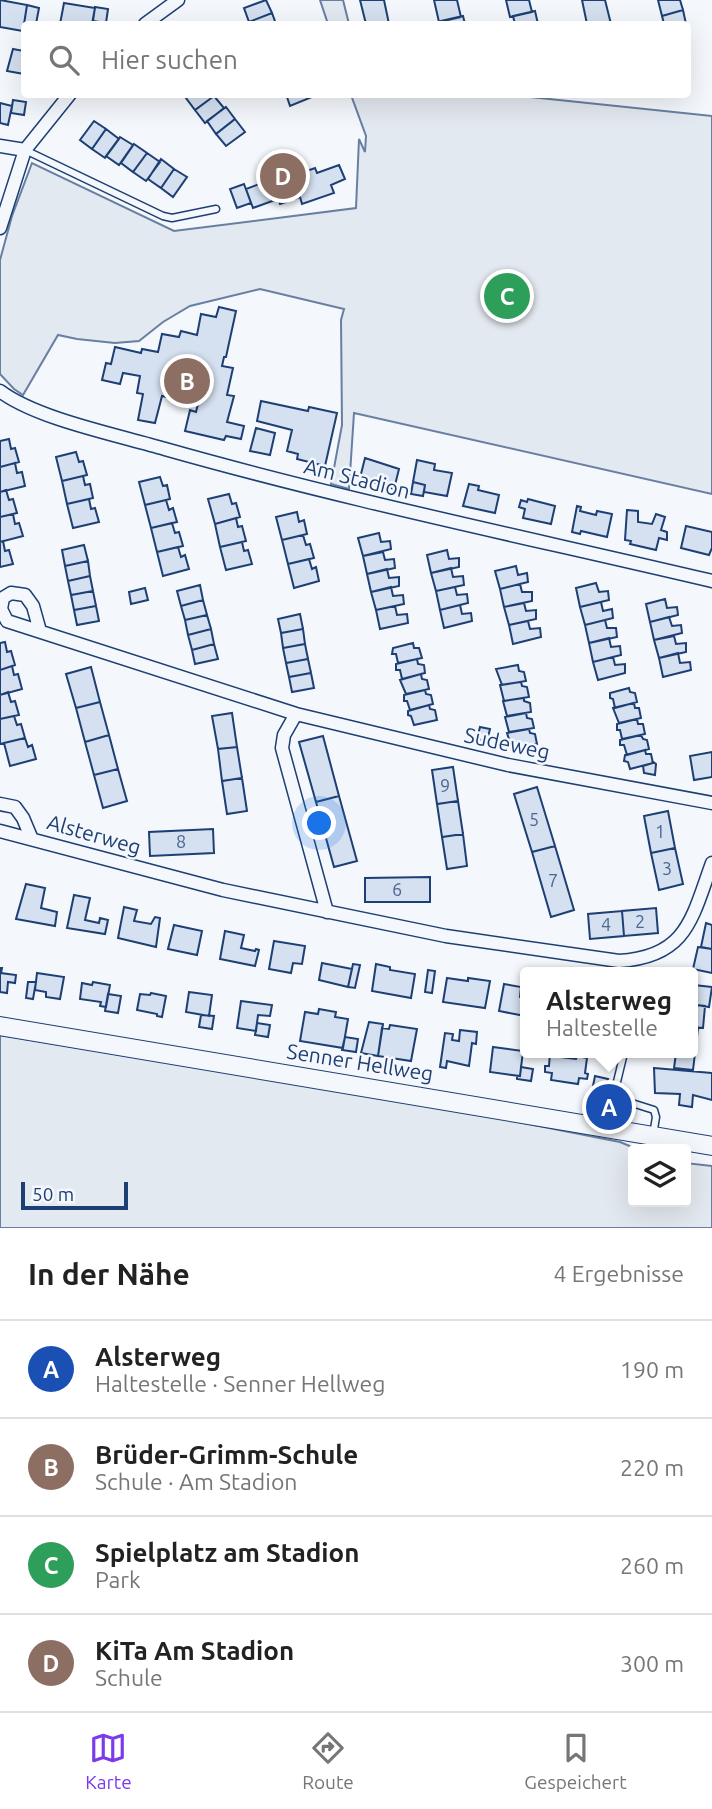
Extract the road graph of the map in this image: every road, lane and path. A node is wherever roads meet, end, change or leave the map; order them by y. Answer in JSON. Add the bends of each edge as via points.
{"nodes":[{"id":1,"x":178,"y":0,"type":"edge"},
{"id":2,"x":149,"y":21,"type":"edge"},
{"id":3,"x":66,"y":98,"type":"edge"},
{"id":4,"x":0,"y":145,"type":"edge"},
{"id":5,"x":25,"y":150,"type":"junction"},
{"id":6,"x":216,"y":209,"type":"dead end"},
{"id":7,"x":0,"y":228,"type":"edge"},
{"id":8,"x":0,"y":391,"type":"edge"},
{"id":9,"x":712,"y":581,"type":"edge"},
{"id":10,"x":40,"y":631,"type":"dead end"},
{"id":11,"x":296,"y":714,"type":"junction"},
{"id":12,"x":712,"y":803,"type":"edge"},
{"id":13,"x":0,"y":804,"type":"edge"},
{"id":14,"x":0,"y":831,"type":"edge"},
{"id":15,"x":31,"y":837,"type":"junction"},
{"id":16,"x":712,"y":863,"type":"edge"},
{"id":17,"x":327,"y":912,"type":"junction"},
{"id":18,"x":0,"y":1027,"type":"edge"},
{"id":19,"x":623,"y":1058,"type":"edge"},
{"id":20,"x":652,"y":1137,"type":"junction"},
{"id":21,"x":712,"y":1146,"type":"edge"}],
"edges":[{"from":1,"to":2,"type":"street"},
{"from":3,"to":5,"type":"street"},
{"from":4,"to":5,"type":"street"},
{"from":5,"to":6,"type":"lane","via":[[172,218]]},
{"from":5,"to":7,"type":"street"},
{"from":8,"to":9,"type":"street","name":"Am Stadion","via":[[15,402],[60,418],[206,460]]},
{"from":10,"to":11,"type":"street","name":"Sudeweg"},
{"from":11,"to":12,"type":"street","name":"Sudeweg","via":[[508,765]]},
{"from":11,"to":17,"type":"street","via":[[282,748]]},
{"from":13,"to":15,"type":"street","name":"Alsterweg","via":[[15,807]]},
{"from":14,"to":15,"type":"street","name":"Alsterweg"},
{"from":15,"to":17,"type":"street","name":"Alsterweg","via":[[223,890]]},
{"from":16,"to":17,"type":"street","name":"Alsterweg","via":[[685,932],[656,955],[638,960],[459,938]]},
{"from":18,"to":20,"type":"street","name":"Senner Hellweg"},
{"from":19,"to":20,"type":"lane","via":[[614,1094],[654,1110]]},
{"from":20,"to":21,"type":"street","name":"Senner Hellweg"}]}
